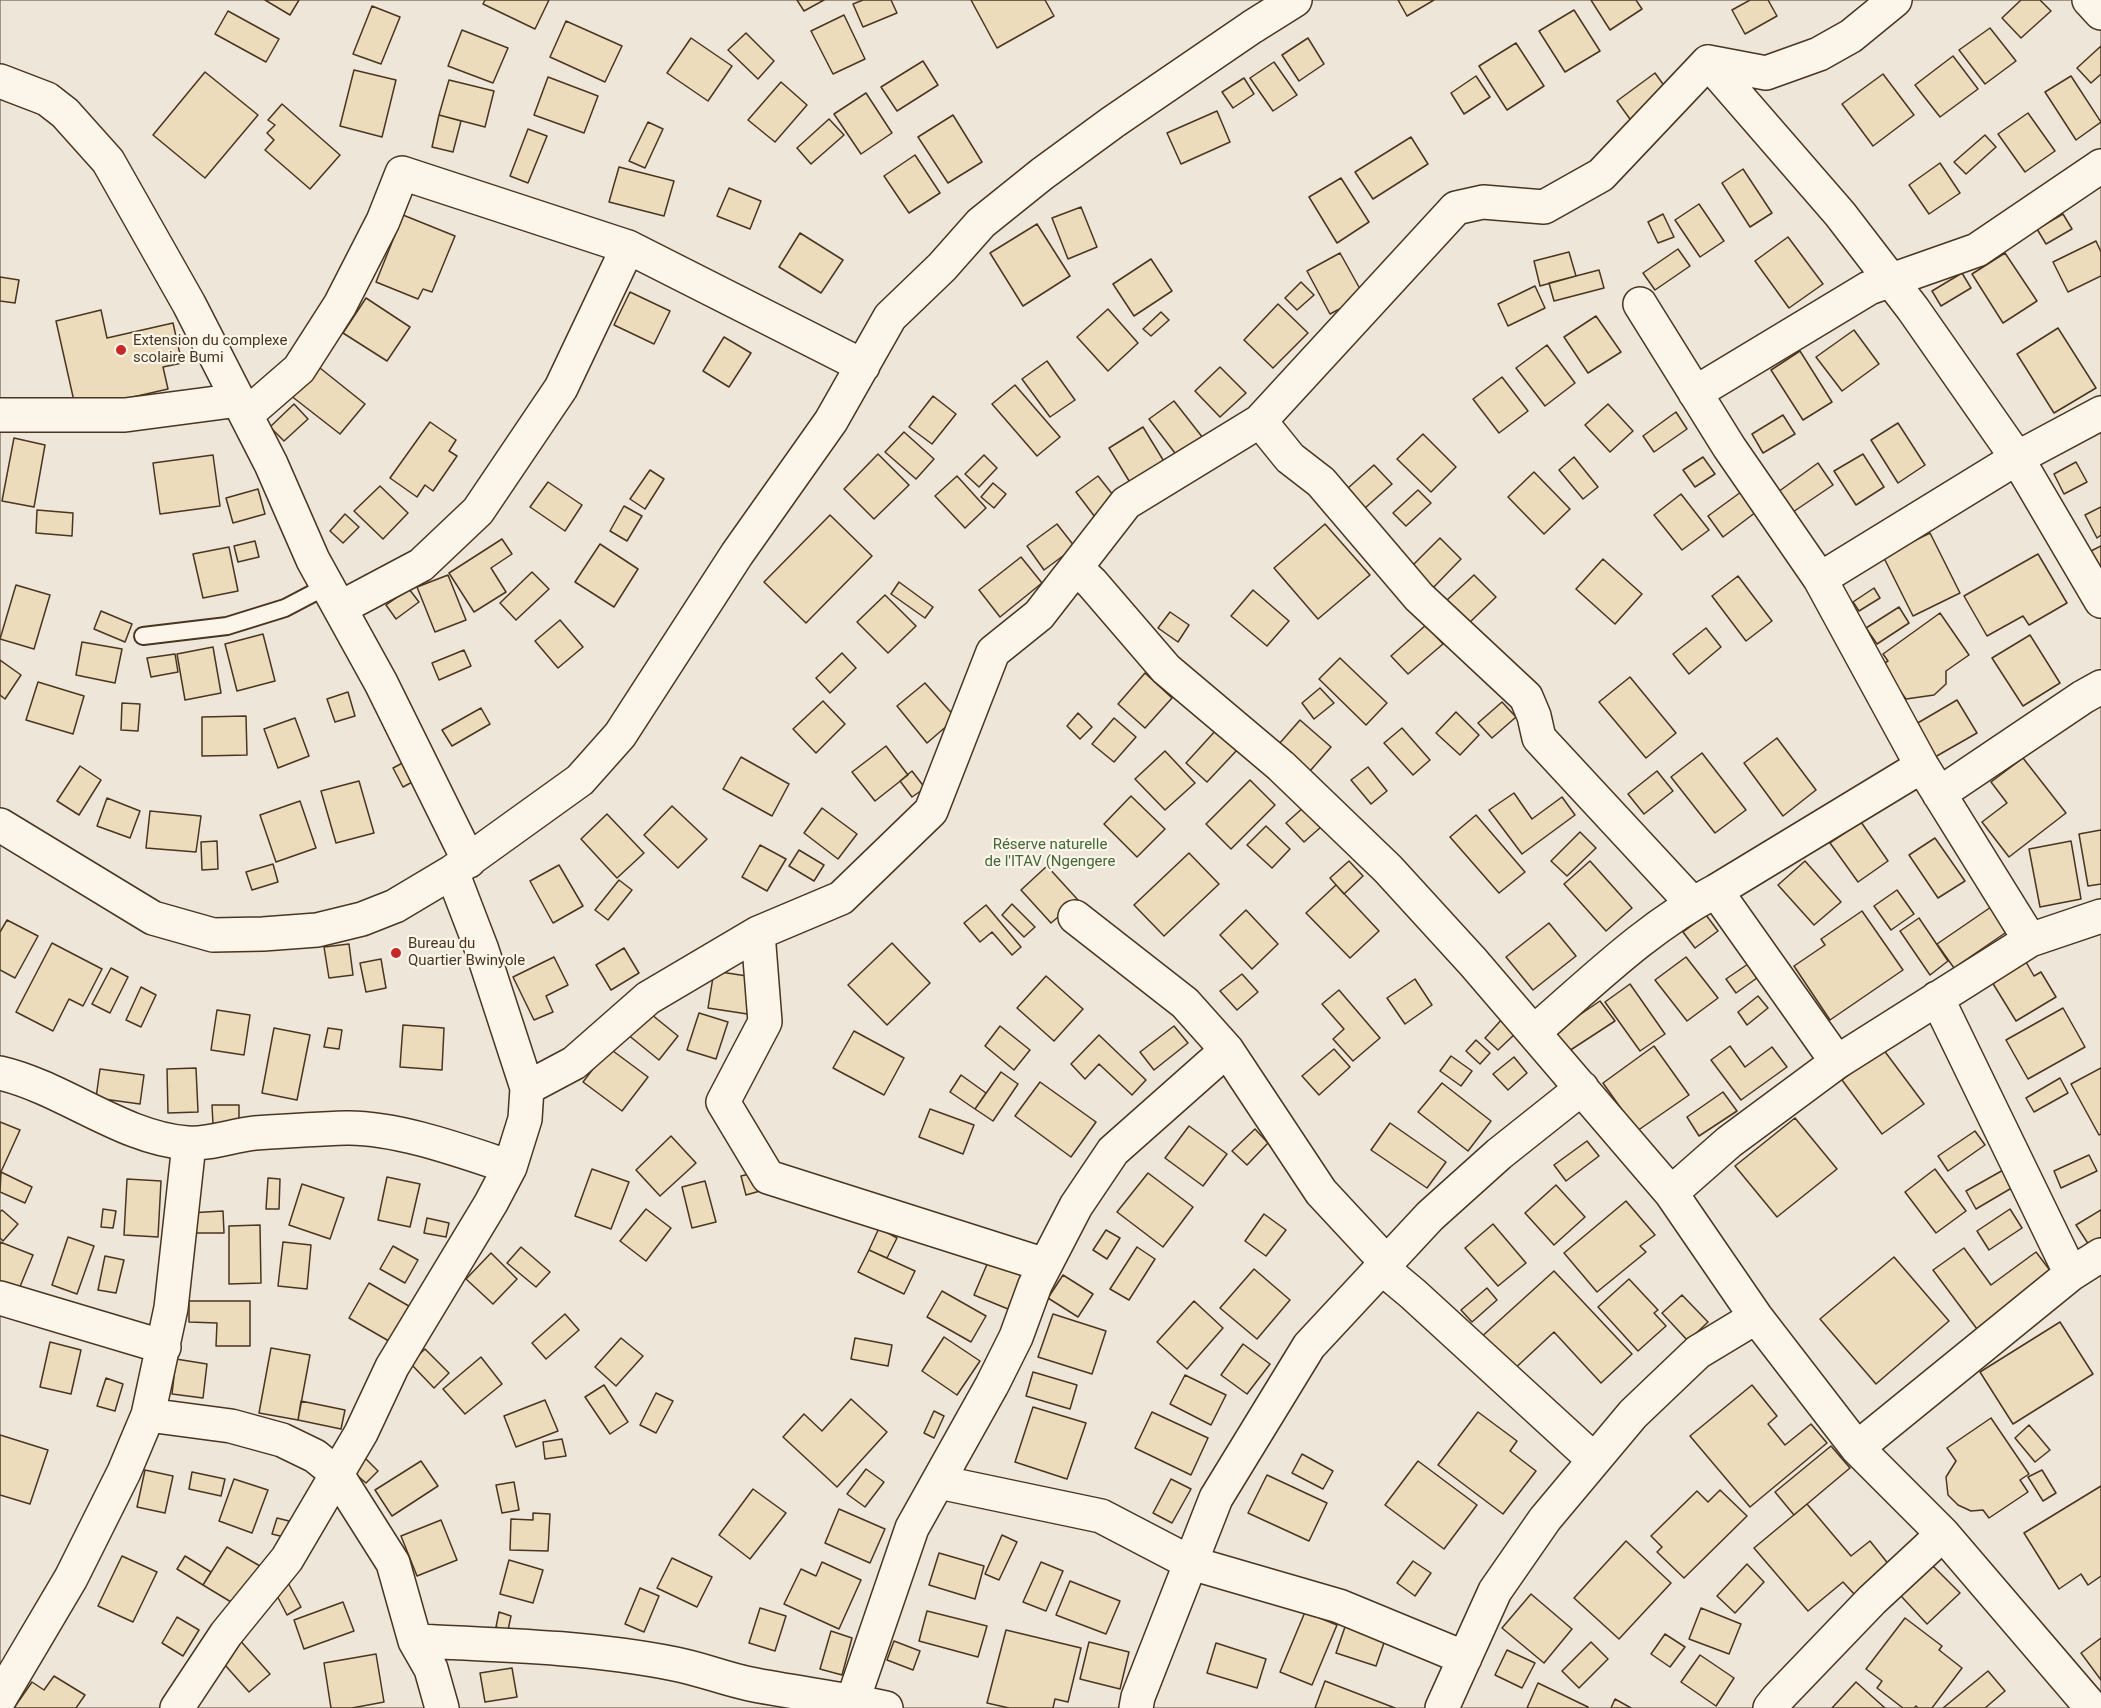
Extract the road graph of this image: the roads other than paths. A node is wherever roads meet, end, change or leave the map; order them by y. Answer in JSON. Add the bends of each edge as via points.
{"nodes":[{"id":1,"x":1295,"y":0,"type":"edge"},
{"id":2,"x":1895,"y":0,"type":"edge"},
{"id":3,"x":2089,"y":0,"type":"edge"},
{"id":4,"x":2101,"y":13,"type":"edge"},
{"id":5,"x":1708,"y":62,"type":"junction"},
{"id":6,"x":0,"y":81,"type":"edge"},
{"id":7,"x":2101,"y":166,"type":"edge"},
{"id":8,"x":628,"y":247,"type":"junction"},
{"id":9,"x":1892,"y":282,"type":"junction"},
{"id":10,"x":1640,"y":304,"type":"dead end"},
{"id":11,"x":862,"y":366,"type":"junction"},
{"id":12,"x":1695,"y":393,"type":"junction"},
{"id":13,"x":242,"y":408,"type":"junction"},
{"id":14,"x":2101,"y":413,"type":"edge"},
{"id":15,"x":0,"y":415,"type":"edge"},
{"id":16,"x":1260,"y":421,"type":"junction"},
{"id":17,"x":2017,"y":458,"type":"junction"},
{"id":18,"x":1820,"y":579,"type":"junction"},
{"id":19,"x":1091,"y":583,"type":"junction"},
{"id":20,"x":334,"y":597,"type":"junction"},
{"id":21,"x":2101,"y":601,"type":"edge"},
{"id":22,"x":143,"y":636,"type":"dead end"},
{"id":23,"x":2101,"y":687,"type":"edge"},
{"id":24,"x":1922,"y":766,"type":"junction"},
{"id":25,"x":1939,"y":794,"type":"junction"},
{"id":26,"x":3,"y":833,"type":"edge"},
{"id":27,"x":461,"y":866,"type":"junction"},
{"id":28,"x":1704,"y":897,"type":"junction"},
{"id":29,"x":2101,"y":916,"type":"edge"},
{"id":30,"x":1075,"y":917,"type":"dead end"},
{"id":31,"x":758,"y":933,"type":"junction"},
{"id":32,"x":2030,"y":940,"type":"junction"},
{"id":33,"x":1937,"y":998,"type":"junction"},
{"id":34,"x":1534,"y":1032,"type":"junction"},
{"id":35,"x":1227,"y":1050,"type":"junction"},
{"id":36,"x":1837,"y":1062,"type":"junction"},
{"id":37,"x":0,"y":1073,"type":"edge"},
{"id":38,"x":527,"y":1088,"type":"junction"},
{"id":39,"x":1582,"y":1088,"type":"junction"},
{"id":40,"x":189,"y":1144,"type":"junction"},
{"id":41,"x":510,"y":1167,"type":"junction"},
{"id":42,"x":1671,"y":1193,"type":"junction"},
{"id":43,"x":2101,"y":1255,"type":"edge"},
{"id":44,"x":1045,"y":1265,"type":"junction"},
{"id":45,"x":1385,"y":1266,"type":"junction"},
{"id":46,"x":2071,"y":1274,"type":"junction"},
{"id":47,"x":0,"y":1298,"type":"edge"},
{"id":48,"x":1756,"y":1317,"type":"junction"},
{"id":49,"x":164,"y":1347,"type":"junction"},
{"id":50,"x":148,"y":1415,"type":"junction"},
{"id":51,"x":1857,"y":1448,"type":"junction"},
{"id":52,"x":1593,"y":1459,"type":"junction"},
{"id":53,"x":336,"y":1473,"type":"junction"},
{"id":54,"x":939,"y":1482,"type":"junction"},
{"id":55,"x":1943,"y":1534,"type":"junction"},
{"id":56,"x":1191,"y":1563,"type":"junction"},
{"id":57,"x":415,"y":1641,"type":"junction"},
{"id":58,"x":1465,"y":1658,"type":"junction"},
{"id":59,"x":0,"y":1698,"type":"edge"},
{"id":60,"x":853,"y":1701,"type":"junction"},
{"id":61,"x":177,"y":1708,"type":"edge"},
{"id":62,"x":442,"y":1708,"type":"edge"},
{"id":63,"x":886,"y":1708,"type":"edge"},
{"id":64,"x":1136,"y":1708,"type":"edge"},
{"id":65,"x":1442,"y":1708,"type":"edge"},
{"id":66,"x":1770,"y":1708,"type":"edge"},
{"id":67,"x":2092,"y":1708,"type":"edge"}],
"edges":[{"from":1,"to":11,"type":"street","via":[[1113,122],[981,224],[890,317]]},
{"from":2,"to":5,"type":"street","via":[[1851,36],[1819,54],[1766,74]]},
{"from":3,"to":4,"type":"street"},
{"from":5,"to":9,"type":"street","via":[[1840,214]]},
{"from":5,"to":16,"type":"street","via":[[1601,175],[1545,207],[1483,202],[1456,208]]},
{"from":6,"to":13,"type":"street","via":[[47,99],[65,112],[108,161],[189,304]]},
{"from":7,"to":9,"type":"street","via":[[1977,250]]},
{"from":8,"to":11,"type":"street"},
{"from":8,"to":13,"type":"street","via":[[402,172],[383,221],[340,305],[299,369]]},
{"from":8,"to":20,"type":"street","via":[[561,388],[478,511],[421,565]]},
{"from":9,"to":12,"type":"street","via":[[1869,288]]},
{"from":9,"to":17,"type":"street"},
{"from":10,"to":12,"type":"street"},
{"from":11,"to":27,"type":"street","via":[[831,421],[737,554],[620,735],[580,780]]},
{"from":12,"to":18,"type":"street"},
{"from":13,"to":15,"type":"street","via":[[125,415]]},
{"from":13,"to":20,"type":"street","via":[[313,561]]},
{"from":14,"to":17,"type":"street"},
{"from":16,"to":19,"type":"street","via":[[1126,504]]},
{"from":16,"to":28,"type":"street","via":[[1290,458],[1321,482],[1419,597],[1526,697],[1539,738]]},
{"from":17,"to":18,"type":"street"},
{"from":17,"to":21,"type":"street"},
{"from":18,"to":24,"type":"street"},
{"from":19,"to":31,"type":"street","via":[[1039,615],[993,652],[931,811],[841,898]]},
{"from":19,"to":34,"type":"street","via":[[1166,669],[1281,766],[1388,869]]},
{"from":20,"to":22,"type":"lane","via":[[227,626]]},
{"from":20,"to":27,"type":"street","via":[[381,683]]},
{"from":23,"to":25,"type":"street"},
{"from":24,"to":25,"type":"street"},
{"from":24,"to":28,"type":"street"},
{"from":25,"to":32,"type":"street"},
{"from":26,"to":27,"type":"street","via":[[153,918],[213,935],[317,930],[362,919],[395,906]]},
{"from":27,"to":38,"type":"street","via":[[482,950]]},
{"from":28,"to":34,"type":"street","via":[[1636,945]]},
{"from":28,"to":36,"type":"street"},
{"from":29,"to":32,"type":"street"},
{"from":30,"to":35,"type":"street","via":[[1185,1003]]},
{"from":31,"to":38,"type":"street","via":[[648,998],[574,1063]]},
{"from":31,"to":44,"type":"street","via":[[765,1022],[723,1102],[768,1177]]},
{"from":32,"to":33,"type":"street"},
{"from":33,"to":36,"type":"street"},
{"from":33,"to":46,"type":"street"},
{"from":34,"to":39,"type":"street"},
{"from":35,"to":44,"type":"street","via":[[1113,1151],[1076,1206]]},
{"from":35,"to":45,"type":"street","via":[[1321,1192]]},
{"from":36,"to":42,"type":"street","via":[[1729,1142]]},
{"from":37,"to":40,"type":"street","via":[[24,1079],[151,1137]]},
{"from":38,"to":41,"type":"street","via":[[525,1119]]},
{"from":39,"to":42,"type":"street"},
{"from":39,"to":45,"type":"street","via":[[1430,1216]]},
{"from":40,"to":41,"type":"street","via":[[254,1133],[349,1128],[417,1139]]},
{"from":40,"to":49,"type":"street"},
{"from":41,"to":53,"type":"street","via":[[392,1367],[361,1433]]},
{"from":42,"to":48,"type":"street"},
{"from":43,"to":46,"type":"street"},
{"from":44,"to":54,"type":"street","via":[[993,1385]]},
{"from":45,"to":52,"type":"street"},
{"from":45,"to":56,"type":"street","via":[[1309,1346],[1216,1498]]},
{"from":46,"to":51,"type":"street"},
{"from":47,"to":49,"type":"street"},
{"from":48,"to":51,"type":"street"},
{"from":48,"to":52,"type":"street","via":[[1698,1352]]},
{"from":49,"to":50,"type":"street"},
{"from":50,"to":53,"type":"street","via":[[231,1426],[282,1440],[315,1456]]},
{"from":50,"to":59,"type":"street","via":[[71,1578]]},
{"from":51,"to":55,"type":"street"},
{"from":52,"to":58,"type":"street","via":[[1495,1591]]},
{"from":53,"to":57,"type":"street","via":[[393,1563]]},
{"from":53,"to":61,"type":"street","via":[[287,1559],[226,1634]]},
{"from":54,"to":56,"type":"street","via":[[1101,1516]]},
{"from":54,"to":60,"type":"street","via":[[912,1528]]},
{"from":55,"to":66,"type":"street","via":[[1872,1600]]},
{"from":55,"to":67,"type":"street"},
{"from":56,"to":58,"type":"street","via":[[1339,1606]]},
{"from":56,"to":64,"type":"street"},
{"from":57,"to":60,"type":"street","via":[[604,1653]]},
{"from":57,"to":62,"type":"street","via":[[431,1669]]},
{"from":58,"to":65,"type":"street"},
{"from":60,"to":63,"type":"street"}]}
